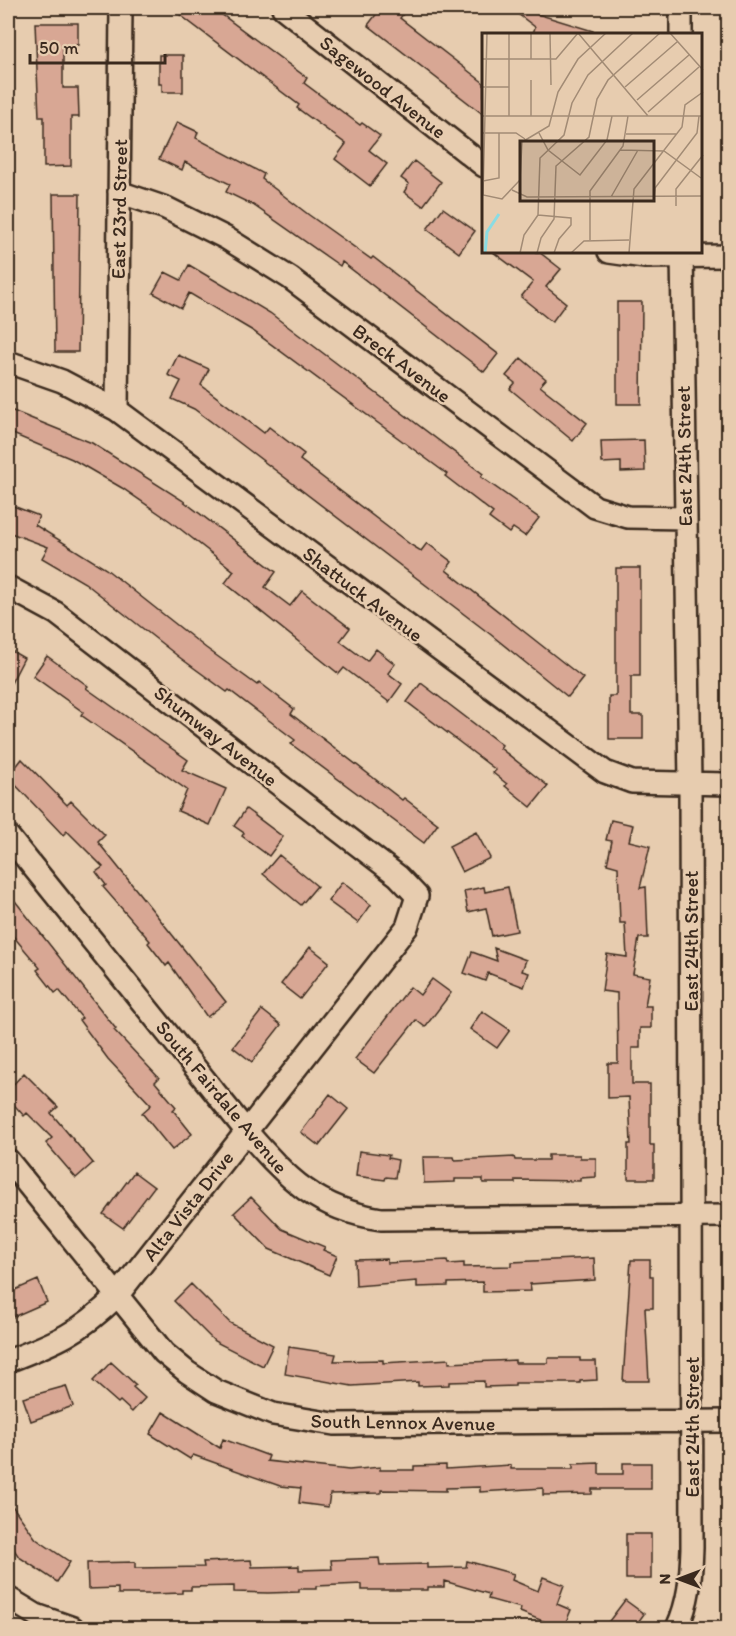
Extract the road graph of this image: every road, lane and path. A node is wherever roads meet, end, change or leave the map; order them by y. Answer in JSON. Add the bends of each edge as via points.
{"nodes":[{"id":1,"x":121,"y":8,"type":"edge"},
{"id":2,"x":283,"y":8,"type":"edge"},
{"id":3,"x":681,"y":8,"type":"edge"},
{"id":4,"x":681,"y":33,"type":"edge"},
{"id":5,"x":482,"y":164,"type":"edge"},
{"id":6,"x":119,"y":192,"type":"junction"},
{"id":7,"x":623,"y":254,"type":"edge"},
{"id":8,"x":682,"y":254,"type":"edge"},
{"id":9,"x":729,"y":256,"type":"edge"},
{"id":10,"x":8,"y":362,"type":"edge"},
{"id":11,"x":117,"y":410,"type":"junction"},
{"id":12,"x":685,"y":518,"type":"junction"},
{"id":13,"x":8,"y":587,"type":"edge"},
{"id":14,"x":690,"y":784,"type":"junction"},
{"id":15,"x":729,"y":784,"type":"edge"},
{"id":16,"x":8,"y":836,"type":"edge"},
{"id":17,"x":417,"y":896,"type":"joint"},
{"id":18,"x":247,"y":1132,"type":"junction"},
{"id":19,"x":8,"y":1160,"type":"edge"},
{"id":20,"x":692,"y":1215,"type":"junction"},
{"id":21,"x":729,"y":1216,"type":"edge"},
{"id":22,"x":117,"y":1296,"type":"junction"},
{"id":23,"x":8,"y":1361,"type":"edge"},
{"id":24,"x":729,"y":1421,"type":"edge"},
{"id":25,"x":692,"y":1422,"type":"junction"},
{"id":26,"x":8,"y":1598,"type":"edge"},
{"id":27,"x":73,"y":1629,"type":"edge"},
{"id":28,"x":676,"y":1629,"type":"edge"}],
"edges":[{"from":1,"to":6,"type":"street","name":"East 23rd Street"},
{"from":2,"to":5,"type":"street","name":"Sagewood Avenue"},
{"from":3,"to":4,"type":"street"},
{"from":6,"to":11,"type":"street","name":"East 23rd Street"},
{"from":6,"to":12,"type":"street","name":"Breck Avenue","via":[[176,213],[226,238],[290,278],[595,507],[628,517]]},
{"from":7,"to":8,"type":"street"},
{"from":8,"to":9,"type":"street"},
{"from":8,"to":12,"type":"street","name":"East 24th Street"},
{"from":10,"to":11,"type":"street","name":"Shattuck Avenue","via":[[62,381]]},
{"from":11,"to":14,"type":"street","name":"Shattuck Avenue","via":[[593,765],[632,782]]},
{"from":12,"to":14,"type":"street","name":"East 24th Street"},
{"from":13,"to":17,"type":"street","name":"Shumway Avenue","via":[[56,613],[399,876]]},
{"from":14,"to":15,"type":"street","name":"Shattuck Avenue"},
{"from":14,"to":20,"type":"street","name":"East 24th Street"},
{"from":16,"to":18,"type":"street","name":"South Fairdale Avenue"},
{"from":17,"to":18,"type":"street","name":"Alta Vista Drive","via":[[407,927]]},
{"from":18,"to":20,"type":"street","name":"South Fairdale Avenue","via":[[283,1173],[307,1192],[362,1216],[407,1219]]},
{"from":18,"to":22,"type":"street","name":"Alta Vista Drive"},
{"from":19,"to":22,"type":"street","name":"South Lennox Avenue"},
{"from":20,"to":21,"type":"street","name":"South Fairdale Avenue"},
{"from":20,"to":25,"type":"street","name":"East 24th Street"},
{"from":22,"to":23,"type":"street","name":"Alta Vista Drive","via":[[66,1338]]},
{"from":22,"to":25,"type":"street","name":"South Lennox Avenue","via":[[164,1353],[187,1372],[216,1391],[273,1414],[334,1425]]},
{"from":24,"to":25,"type":"street","name":"South Lennox Avenue"},
{"from":25,"to":28,"type":"street","name":"East 24th Street","via":[[691,1578],[685,1610]]},
{"from":26,"to":27,"type":"street","via":[[36,1615]]}]}
